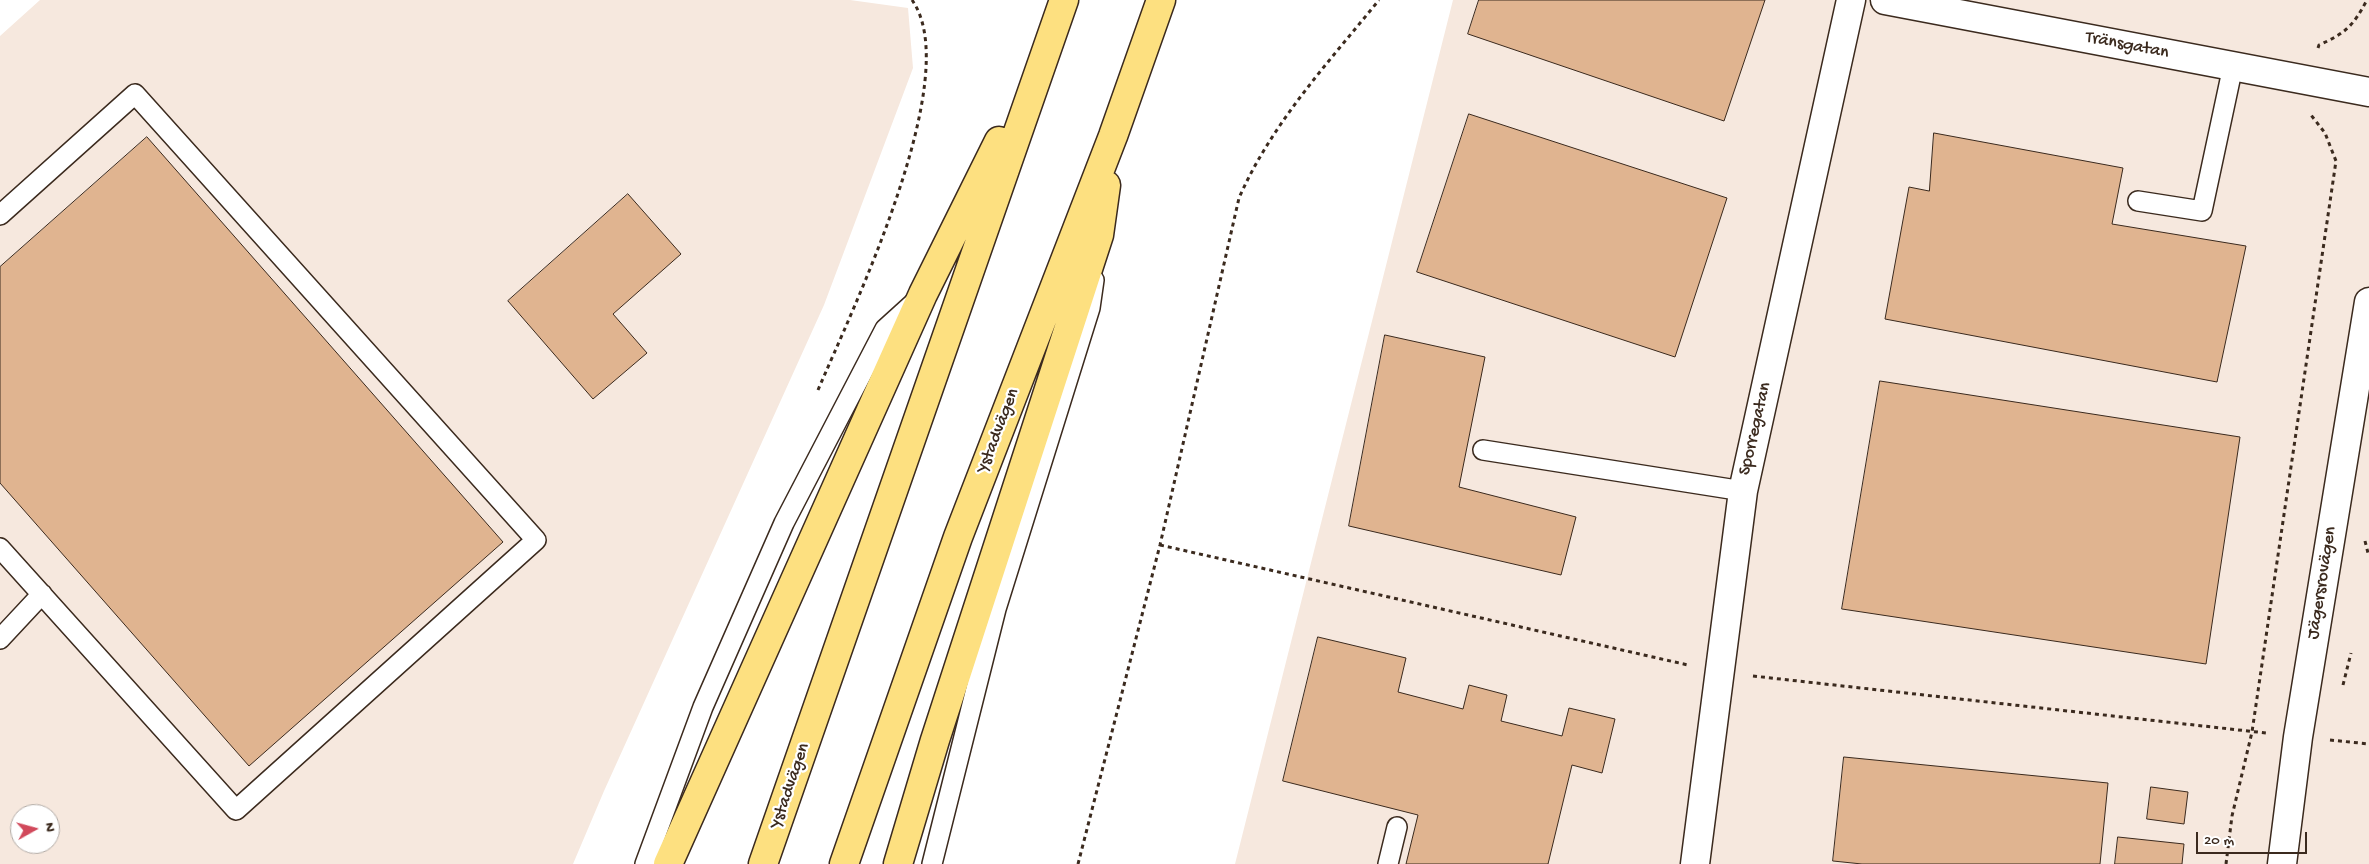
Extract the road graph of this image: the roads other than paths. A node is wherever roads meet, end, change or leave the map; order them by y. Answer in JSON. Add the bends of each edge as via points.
{"nodes":[{"id":1,"x":1064,"y":0,"type":"edge"},
{"id":2,"x":1161,"y":0,"type":"edge"},
{"id":3,"x":1852,"y":0,"type":"edge"},
{"id":4,"x":1885,"y":0,"type":"edge"},
{"id":5,"x":1050,"y":39,"type":"junction"},
{"id":6,"x":2233,"y":66,"type":"junction"},
{"id":7,"x":2369,"y":92,"type":"edge"},
{"id":8,"x":1113,"y":136,"type":"junction"},
{"id":9,"x":2138,"y":201,"type":"dead end"},
{"id":10,"x":0,"y":215,"type":"edge"},
{"id":11,"x":1099,"y":235,"type":"junction"},
{"id":12,"x":923,"y":294,"type":"junction"},
{"id":13,"x":2369,"y":302,"type":"edge"},
{"id":14,"x":1483,"y":450,"type":"dead end"},
{"id":15,"x":1743,"y":491,"type":"junction"},
{"id":16,"x":0,"y":548,"type":"edge"},
{"id":17,"x":42,"y":594,"type":"junction"},
{"id":18,"x":0,"y":639,"type":"edge"},
{"id":19,"x":1397,"y":826,"type":"dead end"},
{"id":20,"x":645,"y":864,"type":"edge"},
{"id":21,"x":668,"y":864,"type":"edge"},
{"id":22,"x":764,"y":864,"type":"edge"},
{"id":23,"x":844,"y":864,"type":"edge"},
{"id":24,"x":898,"y":864,"type":"edge"},
{"id":25,"x":932,"y":864,"type":"edge"},
{"id":26,"x":1388,"y":864,"type":"edge"},
{"id":27,"x":1699,"y":864,"type":"edge"},
{"id":28,"x":2282,"y":864,"type":"edge"}],
"edges":[{"from":1,"to":5,"type":"highway","name":"Ystadvägen"},
{"from":2,"to":8,"type":"highway","name":"Ystadvägen"},
{"from":3,"to":15,"type":"street","name":"Sporregatan"},
{"from":4,"to":6,"type":"street","name":"Tränsgatan"},
{"from":5,"to":12,"type":"highway"},
{"from":5,"to":22,"type":"highway","name":"Ystadvägen"},
{"from":6,"to":7,"type":"street","name":"Tränsgatan"},
{"from":6,"to":9,"type":"lane","via":[[2202,211]]},
{"from":8,"to":11,"type":"highway"},
{"from":8,"to":23,"type":"highway","name":"Ystadvägen","via":[[958,537]]},
{"from":10,"to":17,"type":"lane","via":[[135,94],[536,540],[236,810]]},
{"from":11,"to":24,"type":"highway","via":[[935,740]]},
{"from":11,"to":25,"type":"lane","via":[[1090,308],[996,609]]},
{"from":12,"to":20,"type":"lane","via":[[885,328],[784,523],[702,707]]},
{"from":12,"to":21,"type":"highway"},
{"from":13,"to":28,"type":"street","name":"Jägersrovägen","via":[[2298,737]]},
{"from":14,"to":15,"type":"lane"},
{"from":15,"to":27,"type":"street","name":"Sporregatan"},
{"from":16,"to":17,"type":"lane"},
{"from":17,"to":18,"type":"lane"},
{"from":19,"to":26,"type":"lane"}]}
